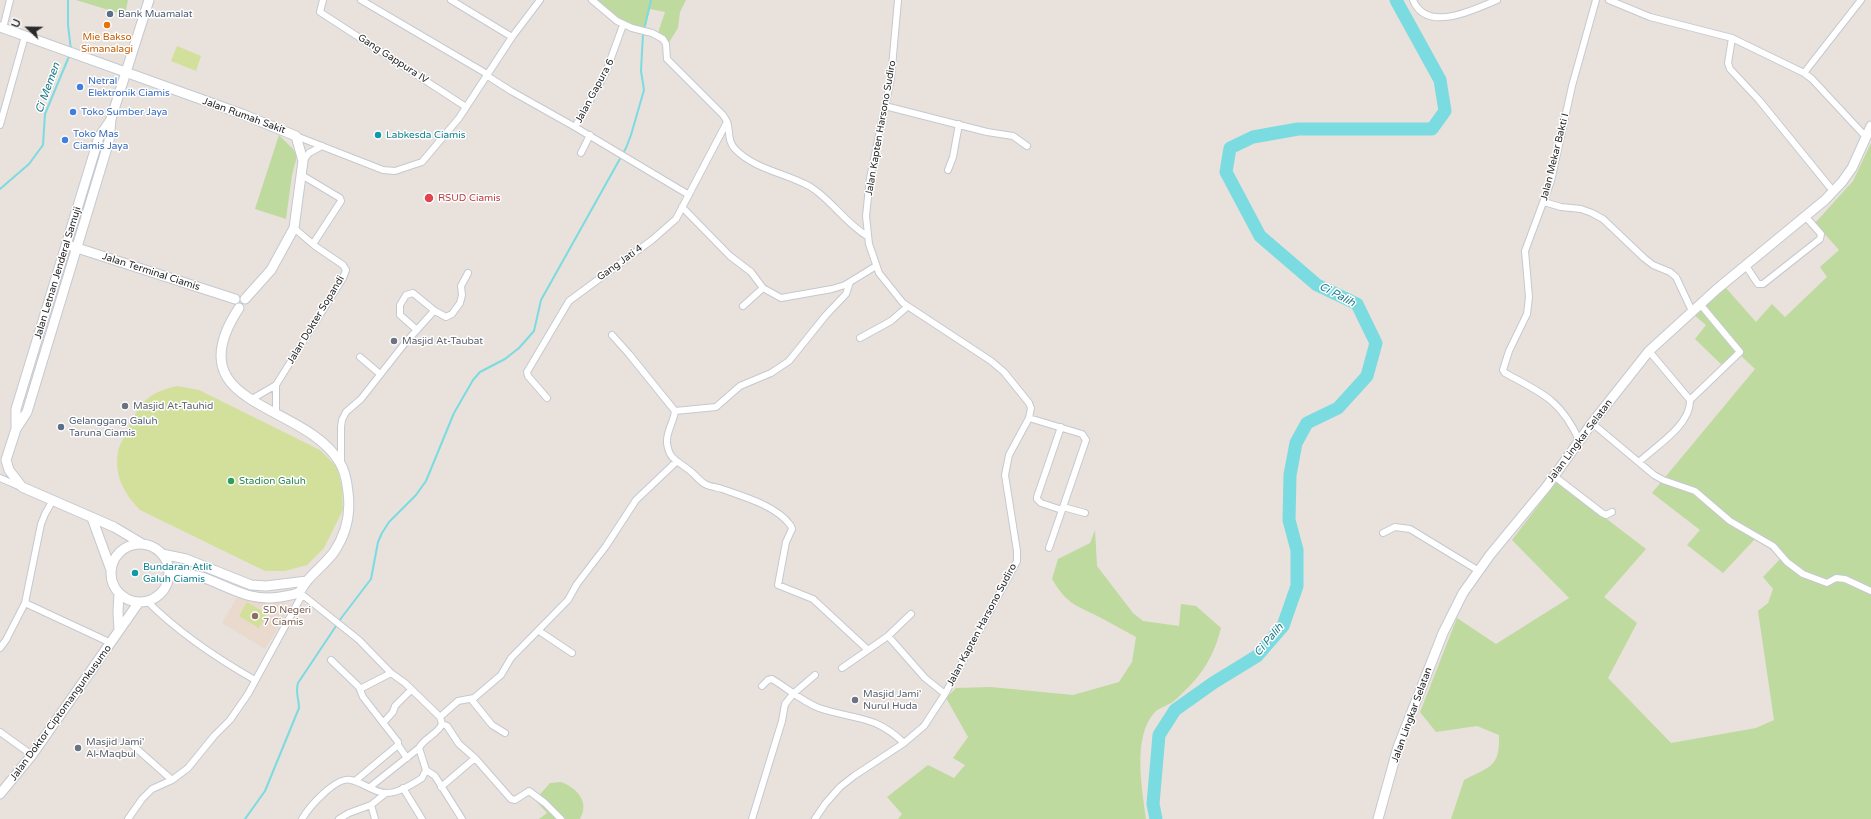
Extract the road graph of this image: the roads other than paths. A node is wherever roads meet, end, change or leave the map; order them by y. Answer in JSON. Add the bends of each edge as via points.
{"nodes":[{"id":1,"x":10,"y":0,"type":"edge"},
{"id":2,"x":149,"y":0,"type":"edge"},
{"id":3,"x":323,"y":0,"type":"edge"},
{"id":4,"x":361,"y":0,"type":"edge"},
{"id":5,"x":451,"y":0,"type":"edge"},
{"id":6,"x":540,"y":0,"type":"edge"},
{"id":7,"x":592,"y":0,"type":"edge"},
{"id":8,"x":898,"y":0,"type":"edge"},
{"id":9,"x":1413,"y":0,"type":"edge"},
{"id":10,"x":1497,"y":0,"type":"edge"},
{"id":11,"x":1596,"y":0,"type":"edge"},
{"id":12,"x":1609,"y":0,"type":"edge"},
{"id":13,"x":1861,"y":0,"type":"edge"},
{"id":14,"x":624,"y":25,"type":"junction"},
{"id":15,"x":2,"y":28,"type":"edge"},
{"id":16,"x":25,"y":36,"type":"junction"},
{"id":17,"x":512,"y":37,"type":"junction"},
{"id":18,"x":1732,"y":38,"type":"junction"},
{"id":19,"x":1804,"y":73,"type":"junction"},
{"id":20,"x":126,"y":74,"type":"junction"},
{"id":21,"x":487,"y":75,"type":"junction"},
{"id":22,"x":885,"y":106,"type":"junction"},
{"id":23,"x":466,"y":107,"type":"junction"},
{"id":24,"x":111,"y":119,"type":"junction"},
{"id":25,"x":727,"y":122,"type":"junction"},
{"id":26,"x":959,"y":124,"type":"junction"},
{"id":27,"x":0,"y":125,"type":"edge"},
{"id":28,"x":1871,"y":126,"type":"edge"},
{"id":29,"x":576,"y":127,"type":"junction"},
{"id":30,"x":590,"y":135,"type":"junction"},
{"id":31,"x":296,"y":136,"type":"junction"},
{"id":32,"x":1866,"y":137,"type":"junction"},
{"id":33,"x":322,"y":146,"type":"junction"},
{"id":34,"x":1026,"y":146,"type":"dead end"},
{"id":35,"x":581,"y":153,"type":"dead end"},
{"id":36,"x":303,"y":161,"type":"junction"},
{"id":37,"x":948,"y":170,"type":"dead end"},
{"id":38,"x":300,"y":174,"type":"junction"},
{"id":39,"x":1833,"y":191,"type":"junction"},
{"id":40,"x":689,"y":195,"type":"junction"},
{"id":41,"x":1544,"y":202,"type":"junction"},
{"id":42,"x":682,"y":207,"type":"junction"},
{"id":43,"x":1804,"y":216,"type":"junction"},
{"id":44,"x":294,"y":228,"type":"junction"},
{"id":45,"x":867,"y":236,"type":"junction"},
{"id":46,"x":313,"y":244,"type":"junction"},
{"id":47,"x":66,"y":245,"type":"junction"},
{"id":48,"x":76,"y":248,"type":"junction"},
{"id":49,"x":876,"y":266,"type":"junction"},
{"id":50,"x":1746,"y":266,"type":"junction"},
{"id":51,"x":468,"y":273,"type":"dead end"},
{"id":52,"x":850,"y":282,"type":"junction"},
{"id":53,"x":763,"y":288,"type":"junction"},
{"id":54,"x":52,"y":291,"type":"junction"},
{"id":55,"x":62,"y":294,"type":"junction"},
{"id":56,"x":237,"y":303,"type":"junction"},
{"id":57,"x":1700,"y":304,"type":"junction"},
{"id":58,"x":743,"y":306,"type":"dead end"},
{"id":59,"x":907,"y":307,"type":"junction"},
{"id":60,"x":435,"y":311,"type":"junction"},
{"id":61,"x":1692,"y":311,"type":"junction"},
{"id":62,"x":42,"y":323,"type":"junction"},
{"id":63,"x":53,"y":326,"type":"junction"},
{"id":64,"x":417,"y":330,"type":"junction"},
{"id":65,"x":612,"y":335,"type":"dead end"},
{"id":66,"x":860,"y":338,"type":"dead end"},
{"id":67,"x":1650,"y":351,"type":"junction"},
{"id":68,"x":360,"y":357,"type":"dead end"},
{"id":69,"x":380,"y":374,"type":"junction"},
{"id":70,"x":276,"y":385,"type":"junction"},
{"id":71,"x":547,"y":398,"type":"dead end"},
{"id":72,"x":252,"y":399,"type":"junction"},
{"id":73,"x":1690,"y":400,"type":"junction"},
{"id":74,"x":675,"y":411,"type":"junction"},
{"id":75,"x":276,"y":413,"type":"junction"},
{"id":76,"x":1029,"y":418,"type":"junction"},
{"id":77,"x":1592,"y":423,"type":"junction"},
{"id":78,"x":1061,"y":427,"type":"junction"},
{"id":79,"x":16,"y":429,"type":"junction"},
{"id":80,"x":1579,"y":440,"type":"junction"},
{"id":81,"x":3,"y":462,"type":"edge"},
{"id":82,"x":676,"y":462,"type":"junction"},
{"id":83,"x":1639,"y":462,"type":"junction"},
{"id":84,"x":340,"y":463,"type":"junction"},
{"id":85,"x":1554,"y":476,"type":"junction"},
{"id":86,"x":0,"y":478,"type":"edge"},
{"id":87,"x":22,"y":487,"type":"junction"},
{"id":88,"x":53,"y":500,"type":"junction"},
{"id":89,"x":1063,"y":508,"type":"junction"},
{"id":90,"x":1612,"y":512,"type":"dead end"},
{"id":91,"x":1085,"y":513,"type":"dead end"},
{"id":92,"x":92,"y":518,"type":"junction"},
{"id":93,"x":1383,"y":534,"type":"dead end"},
{"id":94,"x":141,"y":543,"type":"junction"},
{"id":95,"x":1049,"y":548,"type":"dead end"},
{"id":96,"x":162,"y":554,"type":"junction"},
{"id":97,"x":111,"y":570,"type":"junction"},
{"id":98,"x":1479,"y":570,"type":"junction"},
{"id":99,"x":169,"y":574,"type":"junction"},
{"id":100,"x":307,"y":581,"type":"junction"},
{"id":101,"x":251,"y":585,"type":"junction"},
{"id":102,"x":1871,"y":591,"type":"edge"},
{"id":103,"x":119,"y":593,"type":"junction"},
{"id":104,"x":300,"y":594,"type":"junction"},
{"id":105,"x":250,"y":596,"type":"junction"},
{"id":106,"x":143,"y":602,"type":"junction"},
{"id":107,"x":25,"y":603,"type":"junction"},
{"id":108,"x":911,"y":614,"type":"dead end"},
{"id":109,"x":119,"y":630,"type":"junction"},
{"id":110,"x":539,"y":630,"type":"junction"},
{"id":111,"x":888,"y":636,"type":"junction"},
{"id":112,"x":111,"y":643,"type":"junction"},
{"id":113,"x":0,"y":648,"type":"edge"},
{"id":114,"x":868,"y":650,"type":"junction"},
{"id":115,"x":572,"y":653,"type":"dead end"},
{"id":116,"x":331,"y":660,"type":"dead end"},
{"id":117,"x":842,"y":668,"type":"dead end"},
{"id":118,"x":391,"y":673,"type":"junction"},
{"id":119,"x":815,"y":675,"type":"dead end"},
{"id":120,"x":255,"y":680,"type":"junction"},
{"id":121,"x":762,"y":686,"type":"dead end"},
{"id":122,"x":360,"y":689,"type":"junction"},
{"id":123,"x":411,"y":690,"type":"junction"},
{"id":124,"x":794,"y":693,"type":"junction"},
{"id":125,"x":945,"y":694,"type":"junction"},
{"id":126,"x":471,"y":699,"type":"junction"},
{"id":127,"x":441,"y":720,"type":"junction"},
{"id":128,"x":383,"y":723,"type":"junction"},
{"id":129,"x":0,"y":732,"type":"edge"},
{"id":130,"x":505,"y":733,"type":"dead end"},
{"id":131,"x":129,"y":742,"type":"dead end"},
{"id":132,"x":904,"y":743,"type":"junction"},
{"id":133,"x":398,"y":745,"type":"junction"},
{"id":134,"x":419,"y":748,"type":"junction"},
{"id":135,"x":32,"y":755,"type":"junction"},
{"id":136,"x":407,"y":758,"type":"junction"},
{"id":137,"x":475,"y":758,"type":"junction"},
{"id":138,"x":426,"y":770,"type":"junction"},
{"id":139,"x":172,"y":780,"type":"junction"},
{"id":140,"x":355,"y":781,"type":"junction"},
{"id":141,"x":370,"y":787,"type":"junction"},
{"id":142,"x":441,"y":787,"type":"junction"},
{"id":143,"x":403,"y":788,"type":"junction"},
{"id":144,"x":386,"y":793,"type":"junction"},
{"id":145,"x":0,"y":794,"type":"edge"},
{"id":146,"x":371,"y":806,"type":"junction"},
{"id":147,"x":128,"y":819,"type":"edge"},
{"id":148,"x":302,"y":819,"type":"edge"},
{"id":149,"x":339,"y":819,"type":"edge"},
{"id":150,"x":375,"y":819,"type":"edge"},
{"id":151,"x":422,"y":819,"type":"edge"},
{"id":152,"x":462,"y":819,"type":"edge"},
{"id":153,"x":561,"y":819,"type":"edge"},
{"id":154,"x":752,"y":819,"type":"edge"},
{"id":155,"x":815,"y":819,"type":"edge"},
{"id":156,"x":1378,"y":819,"type":"edge"}],
"edges":[{"from":1,"to":15,"type":"street"},
{"from":2,"to":20,"type":"street","name":"Jalan Letnan Jenderal Samuji"},
{"from":3,"to":23,"type":"street","name":"Gang Gappura IV","via":[[320,12]]},
{"from":4,"to":21,"type":"street","name":"Jalan Gapura 6"},
{"from":5,"to":17,"type":"street"},
{"from":6,"to":17,"type":"street","name":"Jalan Rumah Sakit"},
{"from":7,"to":14,"type":"street","via":[[605,13]]},
{"from":8,"to":22,"type":"street","name":"Jalan Kapten Harsono Sudiro","via":[[894,52]]},
{"from":9,"to":10,"type":"street","via":[[1424,13],[1445,18]]},
{"from":11,"to":41,"type":"street","name":"Jalan Mekar Bakti I","via":[[1572,86],[1552,181]]},
{"from":12,"to":18,"type":"street","via":[[1650,16]]},
{"from":13,"to":19,"type":"street"},
{"from":14,"to":25,"type":"street","via":[[663,39],[667,59],[711,102]]},
{"from":14,"to":29,"type":"street","name":"Jalan Gapura 6","via":[[606,72]]},
{"from":15,"to":16,"type":"street","name":"Jalan Rumah Sakit"},
{"from":16,"to":20,"type":"street","name":"Jalan Rumah Sakit"},
{"from":16,"to":27,"type":"street"},
{"from":17,"to":21,"type":"street","name":"Jalan Rumah Sakit"},
{"from":18,"to":19,"type":"street"},
{"from":18,"to":39,"type":"street","via":[[1728,63],[1730,69],[1759,100]]},
{"from":19,"to":32,"type":"street"},
{"from":20,"to":24,"type":"street","name":"Jalan Letnan Jenderal Samuji"},
{"from":20,"to":31,"type":"street","name":"Jalan Rumah Sakit","via":[[242,114]]},
{"from":21,"to":23,"type":"street","name":"Jalan Rumah Sakit"},
{"from":21,"to":29,"type":"street","name":"Jalan Gapura 6"},
{"from":22,"to":26,"type":"street"},
{"from":22,"to":45,"type":"street","name":"Jalan Kapten Harsono Sudiro","via":[[870,178],[866,216]]},
{"from":23,"to":33,"type":"street","name":"Jalan Rumah Sakit","via":[[422,162],[396,171],[383,170]]},
{"from":24,"to":47,"type":"street","name":"Jalan Letnan Jenderal Samuji","via":[[99,137]]},
{"from":24,"to":48,"type":"street","name":"Jalan Letnan Jenderal Samuji","via":[[109,141]]},
{"from":25,"to":40,"type":"street","name":"Gang Jati 4"},
{"from":25,"to":45,"type":"street","via":[[730,142],[744,157],[810,187],[847,222]]},
{"from":26,"to":34,"type":"street","via":[[987,132],[1016,136]]},
{"from":26,"to":37,"type":"street"},
{"from":28,"to":32,"type":"street","name":"Jalan Lingkar Selatan"},
{"from":29,"to":30,"type":"street"},
{"from":30,"to":35,"type":"street"},
{"from":30,"to":40,"type":"street"},
{"from":31,"to":33,"type":"street","name":"Jalan Rumah Sakit"},
{"from":31,"to":36,"type":"street"},
{"from":32,"to":39,"type":"street","name":"Jalan Lingkar Selatan","via":[[1852,168]]},
{"from":33,"to":36,"type":"street","via":[[308,153]]},
{"from":36,"to":38,"type":"street"},
{"from":38,"to":44,"type":"street"},
{"from":38,"to":46,"type":"street","via":[[341,201]]},
{"from":39,"to":43,"type":"street","name":"Jalan Lingkar Selatan"},
{"from":40,"to":42,"type":"street","name":"Gang Jati 4"},
{"from":41,"to":61,"type":"street","via":[[1592,213],[1603,219],[1644,258],[1676,277]]},
{"from":41,"to":80,"type":"street","name":"Jalan Mekar Bakti I","via":[[1525,250],[1529,306],[1503,370],[1505,374],[1556,403],[1572,424]]},
{"from":42,"to":53,"type":"street","via":[[730,256],[752,272]]},
{"from":42,"to":71,"type":"street","name":"Gang Jati 4","via":[[673,222],[652,240],[567,303],[527,372]]},
{"from":43,"to":50,"type":"street","name":"Jalan Lingkar Selatan"},
{"from":43,"to":50,"type":"street","via":[[1821,234],[1820,239],[1763,284],[1758,284]]},
{"from":44,"to":46,"type":"street","name":"Jalan Dokter Sopandi"},
{"from":44,"to":56,"type":"street","via":[[271,270],[245,299],[245,306]]},
{"from":45,"to":49,"type":"street","name":"Jalan Kapten Harsono Sudiro"},
{"from":46,"to":70,"type":"street","name":"Jalan Dokter Sopandi","via":[[343,265],[345,274]]},
{"from":47,"to":48,"type":"street","name":"Jalan Terminal Ciamis"},
{"from":47,"to":54,"type":"street","name":"Jalan Letnan Jenderal Samuji"},
{"from":48,"to":55,"type":"street","name":"Jalan Letnan Jenderal Samuji"},
{"from":48,"to":56,"type":"street","name":"Jalan Terminal Ciamis"},
{"from":49,"to":52,"type":"street"},
{"from":49,"to":59,"type":"street","name":"Jalan Kapten Harsono Sudiro"},
{"from":50,"to":57,"type":"street","name":"Jalan Lingkar Selatan"},
{"from":51,"to":60,"type":"street","via":[[460,286],[462,299],[452,314],[446,317]]},
{"from":52,"to":53,"type":"street","via":[[839,287],[781,298]]},
{"from":52,"to":74,"type":"street","via":[[846,294],[789,360],[771,373],[740,386],[716,406]]},
{"from":53,"to":58,"type":"street"},
{"from":54,"to":55,"type":"street"},
{"from":54,"to":62,"type":"street","name":"Jalan Letnan Jenderal Samuji"},
{"from":55,"to":63,"type":"street","name":"Jalan Letnan Jenderal Samuji"},
{"from":56,"to":72,"type":"street","via":[[224,337],[222,366],[226,378],[235,388]]},
{"from":57,"to":61,"type":"street","name":"Jalan Lingkar Selatan"},
{"from":57,"to":73,"type":"street","via":[[1740,352]]},
{"from":59,"to":66,"type":"street","via":[[892,321]]},
{"from":59,"to":76,"type":"street","name":"Jalan Kapten Harsono Sudiro","via":[[991,360],[1029,403]]},
{"from":60,"to":64,"type":"street"},
{"from":60,"to":64,"type":"street","via":[[413,294],[406,295],[400,305],[400,315]]},
{"from":61,"to":67,"type":"street","name":"Jalan Lingkar Selatan"},
{"from":62,"to":63,"type":"street"},
{"from":62,"to":79,"type":"street","name":"Jalan Letnan Jenderal Samuji","via":[[16,409]]},
{"from":63,"to":79,"type":"street","name":"Jalan Letnan Jenderal Samuji","via":[[27,412]]},
{"from":64,"to":69,"type":"street"},
{"from":65,"to":74,"type":"street"},
{"from":67,"to":73,"type":"street"},
{"from":67,"to":77,"type":"street","name":"Jalan Lingkar Selatan"},
{"from":68,"to":69,"type":"street"},
{"from":69,"to":84,"type":"street","via":[[361,399],[346,412],[342,420]]},
{"from":70,"to":72,"type":"street","name":"Jalan Dokter Sopandi"},
{"from":70,"to":75,"type":"street"},
{"from":72,"to":75,"type":"street"},
{"from":73,"to":83,"type":"street","via":[[1690,408],[1679,427]]},
{"from":74,"to":82,"type":"street","via":[[667,442]]},
{"from":75,"to":84,"type":"street","via":[[314,435],[330,449]]},
{"from":76,"to":78,"type":"street"},
{"from":76,"to":125,"type":"street","name":"Jalan Kapten Harsono Sudiro","via":[[1009,455],[1005,474],[1018,551],[1015,567]]},
{"from":77,"to":80,"type":"street","name":"Jalan Lingkar Selatan"},
{"from":77,"to":83,"type":"street"},
{"from":78,"to":89,"type":"street","via":[[1082,434],[1086,440]]},
{"from":78,"to":89,"type":"street","via":[[1037,497],[1038,502]]},
{"from":79,"to":81,"type":"street","name":"Jalan Letnan Jenderal Samuji"},
{"from":80,"to":85,"type":"street","name":"Jalan Lingkar Selatan"},
{"from":81,"to":87,"type":"street"},
{"from":82,"to":110,"type":"street","via":[[636,500],[568,600]]},
{"from":82,"to":114,"type":"street","via":[[689,470],[703,484],[740,495],[771,509],[790,524],[792,529],[786,542],[778,585],[813,599]]},
{"from":83,"to":102,"type":"street","via":[[1663,480],[1695,491],[1730,520],[1773,546],[1787,562],[1803,574],[1827,583],[1836,578],[1845,579]]},
{"from":84,"to":100,"type":"street","via":[[347,483],[350,504],[347,526],[330,558]]},
{"from":85,"to":90,"type":"street","via":[[1602,513]]},
{"from":85,"to":98,"type":"street","name":"Jalan Lingkar Selatan"},
{"from":86,"to":87,"type":"street"},
{"from":87,"to":88,"type":"street"},
{"from":88,"to":92,"type":"street"},
{"from":88,"to":107,"type":"street","via":[[42,524]]},
{"from":89,"to":91,"type":"street"},
{"from":89,"to":95,"type":"street"},
{"from":92,"to":94,"type":"street"},
{"from":92,"to":97,"type":"street"},
{"from":93,"to":98,"type":"street","via":[[1395,528],[1410,529]]},
{"from":94,"to":96,"type":"street","via":[[153,546]]},
{"from":94,"to":97,"type":"street","via":[[123,549],[115,558]]},
{"from":96,"to":99,"type":"street"},
{"from":96,"to":101,"type":"street","via":[[186,559]]},
{"from":97,"to":103,"type":"street","via":[[113,585]]},
{"from":98,"to":156,"type":"street","name":"Jalan Lingkar Selatan","via":[[1453,610],[1434,653],[1398,747]]},
{"from":99,"to":105,"type":"street","via":[[201,577]]},
{"from":99,"to":106,"type":"street","via":[[168,582],[160,594]]},
{"from":100,"to":101,"type":"street"},
{"from":100,"to":104,"type":"street"},
{"from":101,"to":105,"type":"street"},
{"from":103,"to":106,"type":"street","via":[[128,600]]},
{"from":103,"to":109,"type":"street"},
{"from":104,"to":105,"type":"street","via":[[278,598]]},
{"from":104,"to":118,"type":"street","via":[[345,628]]},
{"from":104,"to":120,"type":"street"},
{"from":106,"to":109,"type":"street","name":"Jalan Doktor Ciptomangunkusumo"},
{"from":106,"to":120,"type":"street"},
{"from":107,"to":112,"type":"street"},
{"from":107,"to":113,"type":"street"},
{"from":108,"to":111,"type":"street"},
{"from":109,"to":112,"type":"street","name":"Jalan Doktor Ciptomangunkusumo"},
{"from":110,"to":115,"type":"street"},
{"from":110,"to":126,"type":"street","via":[[510,658],[501,675]]},
{"from":111,"to":114,"type":"street"},
{"from":111,"to":125,"type":"street","via":[[925,678]]},
{"from":112,"to":135,"type":"street","name":"Jalan Doktor Ciptomangunkusumo"},
{"from":114,"to":117,"type":"street"},
{"from":116,"to":122,"type":"street"},
{"from":118,"to":122,"type":"street"},
{"from":118,"to":123,"type":"street"},
{"from":119,"to":124,"type":"street"},
{"from":120,"to":139,"type":"street","via":[[230,720],[188,768]]},
{"from":121,"to":124,"type":"street","via":[[772,679]]},
{"from":122,"to":128,"type":"street"},
{"from":123,"to":127,"type":"street"},
{"from":123,"to":128,"type":"street"},
{"from":124,"to":132,"type":"street","via":[[818,707],[883,726]]},
{"from":124,"to":154,"type":"street","via":[[785,704]]},
{"from":125,"to":132,"type":"street","name":"Jalan Kapten Harsono Sudiro","via":[[924,726]]},
{"from":126,"to":127,"type":"street","via":[[458,701]]},
{"from":126,"to":130,"type":"street","via":[[492,725]]},
{"from":127,"to":134,"type":"street","via":[[439,729]]},
{"from":127,"to":137,"type":"street","via":[[459,744]]},
{"from":128,"to":133,"type":"street"},
{"from":129,"to":135,"type":"street"},
{"from":131,"to":139,"type":"street"},
{"from":132,"to":155,"type":"street","name":"Jalan Kapten Harsono Sudiro","via":[[845,783]]},
{"from":133,"to":136,"type":"street"},
{"from":133,"to":140,"type":"street"},
{"from":134,"to":136,"type":"street"},
{"from":134,"to":138,"type":"street"},
{"from":135,"to":145,"type":"street","name":"Jalan Doktor Ciptomangunkusumo"},
{"from":136,"to":141,"type":"street"},
{"from":137,"to":142,"type":"street"},
{"from":137,"to":153,"type":"street","via":[[511,799],[515,800],[529,791]]},
{"from":138,"to":142,"type":"street","via":[[435,776]]},
{"from":138,"to":143,"type":"street","via":[[422,778]]},
{"from":139,"to":147,"type":"street","via":[[152,789]]},
{"from":140,"to":141,"type":"street"},
{"from":140,"to":148,"type":"street","via":[[346,779],[338,782]]},
{"from":141,"to":144,"type":"street"},
{"from":142,"to":152,"type":"street"},
{"from":143,"to":144,"type":"street"},
{"from":143,"to":151,"type":"street"},
{"from":144,"to":146,"type":"street"},
{"from":146,"to":149,"type":"street","via":[[349,812]]},
{"from":146,"to":150,"type":"street"}]}
